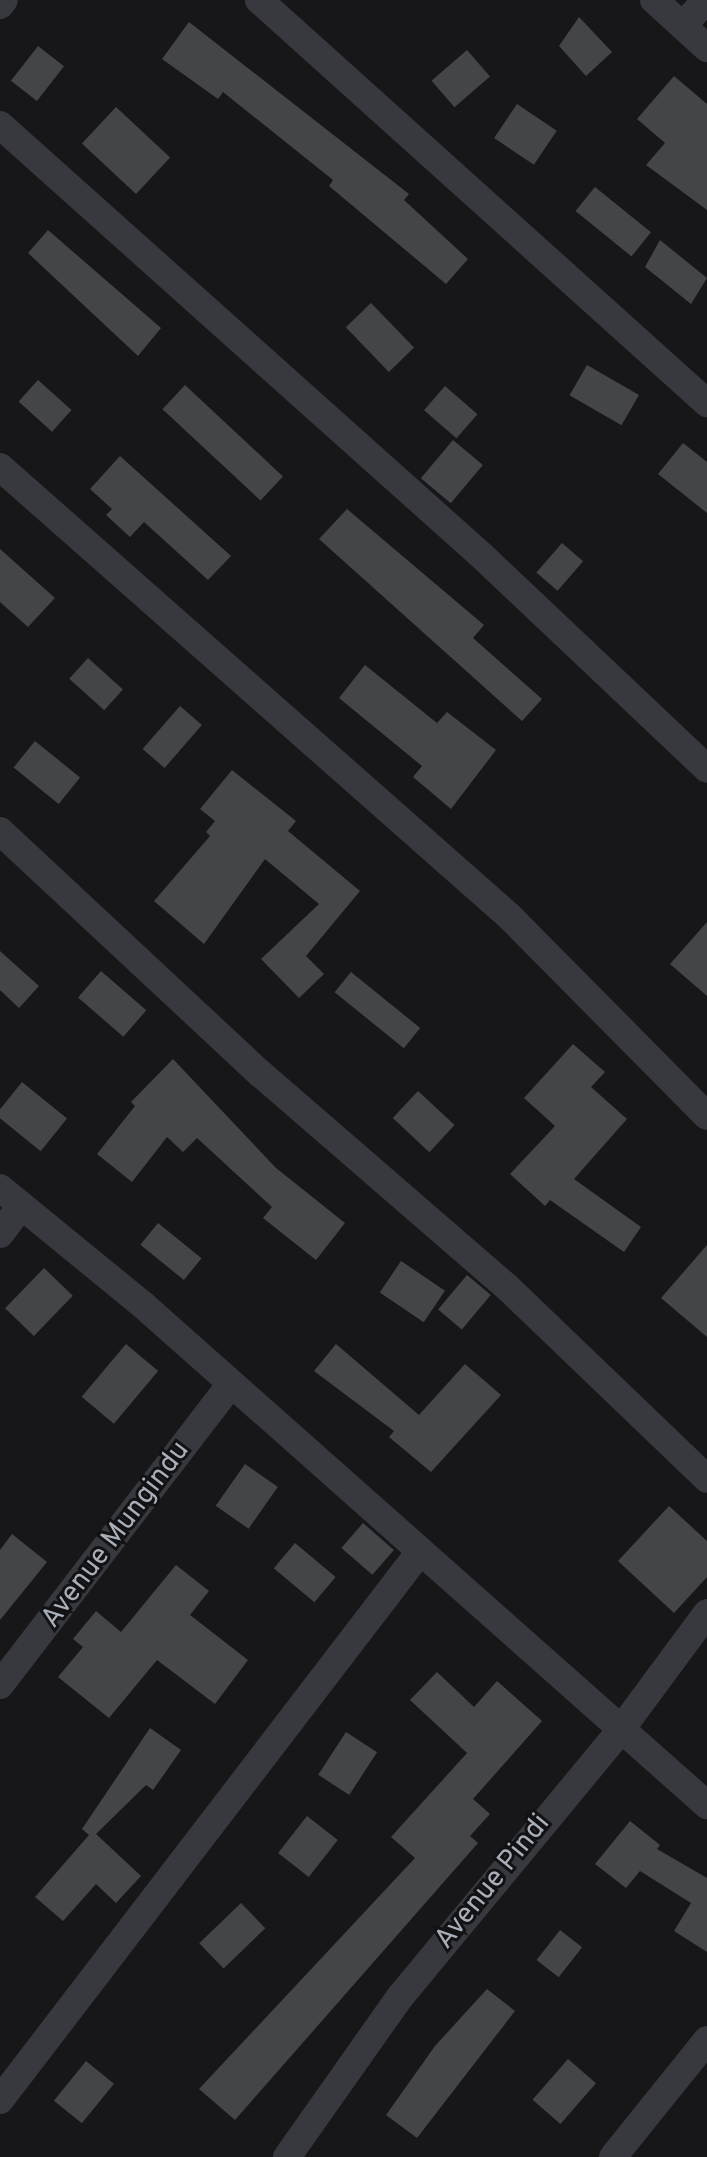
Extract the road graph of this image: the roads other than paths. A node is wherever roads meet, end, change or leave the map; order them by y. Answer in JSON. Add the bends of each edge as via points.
{"nodes":[{"id":1,"x":4,"y":0,"type":"edge"},
{"id":2,"x":259,"y":0,"type":"edge"},
{"id":3,"x":654,"y":0,"type":"edge"},
{"id":4,"x":706,"y":0,"type":"edge"},
{"id":5,"x":0,"y":5,"type":"edge"},
{"id":6,"x":683,"y":26,"type":"junction"},
{"id":7,"x":707,"y":48,"type":"edge"},
{"id":8,"x":0,"y":125,"type":"edge"},
{"id":9,"x":707,"y":403,"type":"edge"},
{"id":10,"x":0,"y":467,"type":"edge"},
{"id":11,"x":707,"y":769,"type":"edge"},
{"id":12,"x":0,"y":831,"type":"edge"},
{"id":13,"x":707,"y":1116,"type":"edge"},
{"id":14,"x":10,"y":1197,"type":"edge"},
{"id":15,"x":0,"y":1234,"type":"edge"},
{"id":16,"x":230,"y":1385,"type":"junction"},
{"id":17,"x":707,"y":1479,"type":"edge"},
{"id":18,"x":419,"y":1553,"type":"junction"},
{"id":19,"x":707,"y":1613,"type":"edge"},
{"id":20,"x":0,"y":1685,"type":"edge"},
{"id":21,"x":619,"y":1732,"type":"junction"},
{"id":22,"x":707,"y":1805,"type":"edge"},
{"id":23,"x":707,"y":2040,"type":"edge"},
{"id":24,"x":0,"y":2100,"type":"edge"},
{"id":25,"x":287,"y":2157,"type":"edge"},
{"id":26,"x":613,"y":2157,"type":"edge"}],
"edges":[{"from":1,"to":5,"type":"street"},
{"from":2,"to":9,"type":"street"},
{"from":3,"to":6,"type":"street"},
{"from":4,"to":6,"type":"street"},
{"from":6,"to":7,"type":"street"},
{"from":8,"to":11,"type":"street","via":[[470,545]]},
{"from":10,"to":13,"type":"street","via":[[509,916]]},
{"from":12,"to":17,"type":"street","via":[[261,1074],[507,1287]]},
{"from":14,"to":15,"type":"street"},
{"from":14,"to":16,"type":"street"},
{"from":16,"to":18,"type":"street"},
{"from":16,"to":20,"type":"street","name":"Avenue Mungindu"},
{"from":18,"to":21,"type":"street"},
{"from":18,"to":24,"type":"street"},
{"from":19,"to":21,"type":"street","name":"Avenue Pindi"},
{"from":21,"to":22,"type":"street"},
{"from":21,"to":25,"type":"street","name":"Avenue Pindi","via":[[400,1997]]},
{"from":23,"to":26,"type":"street"}]}
